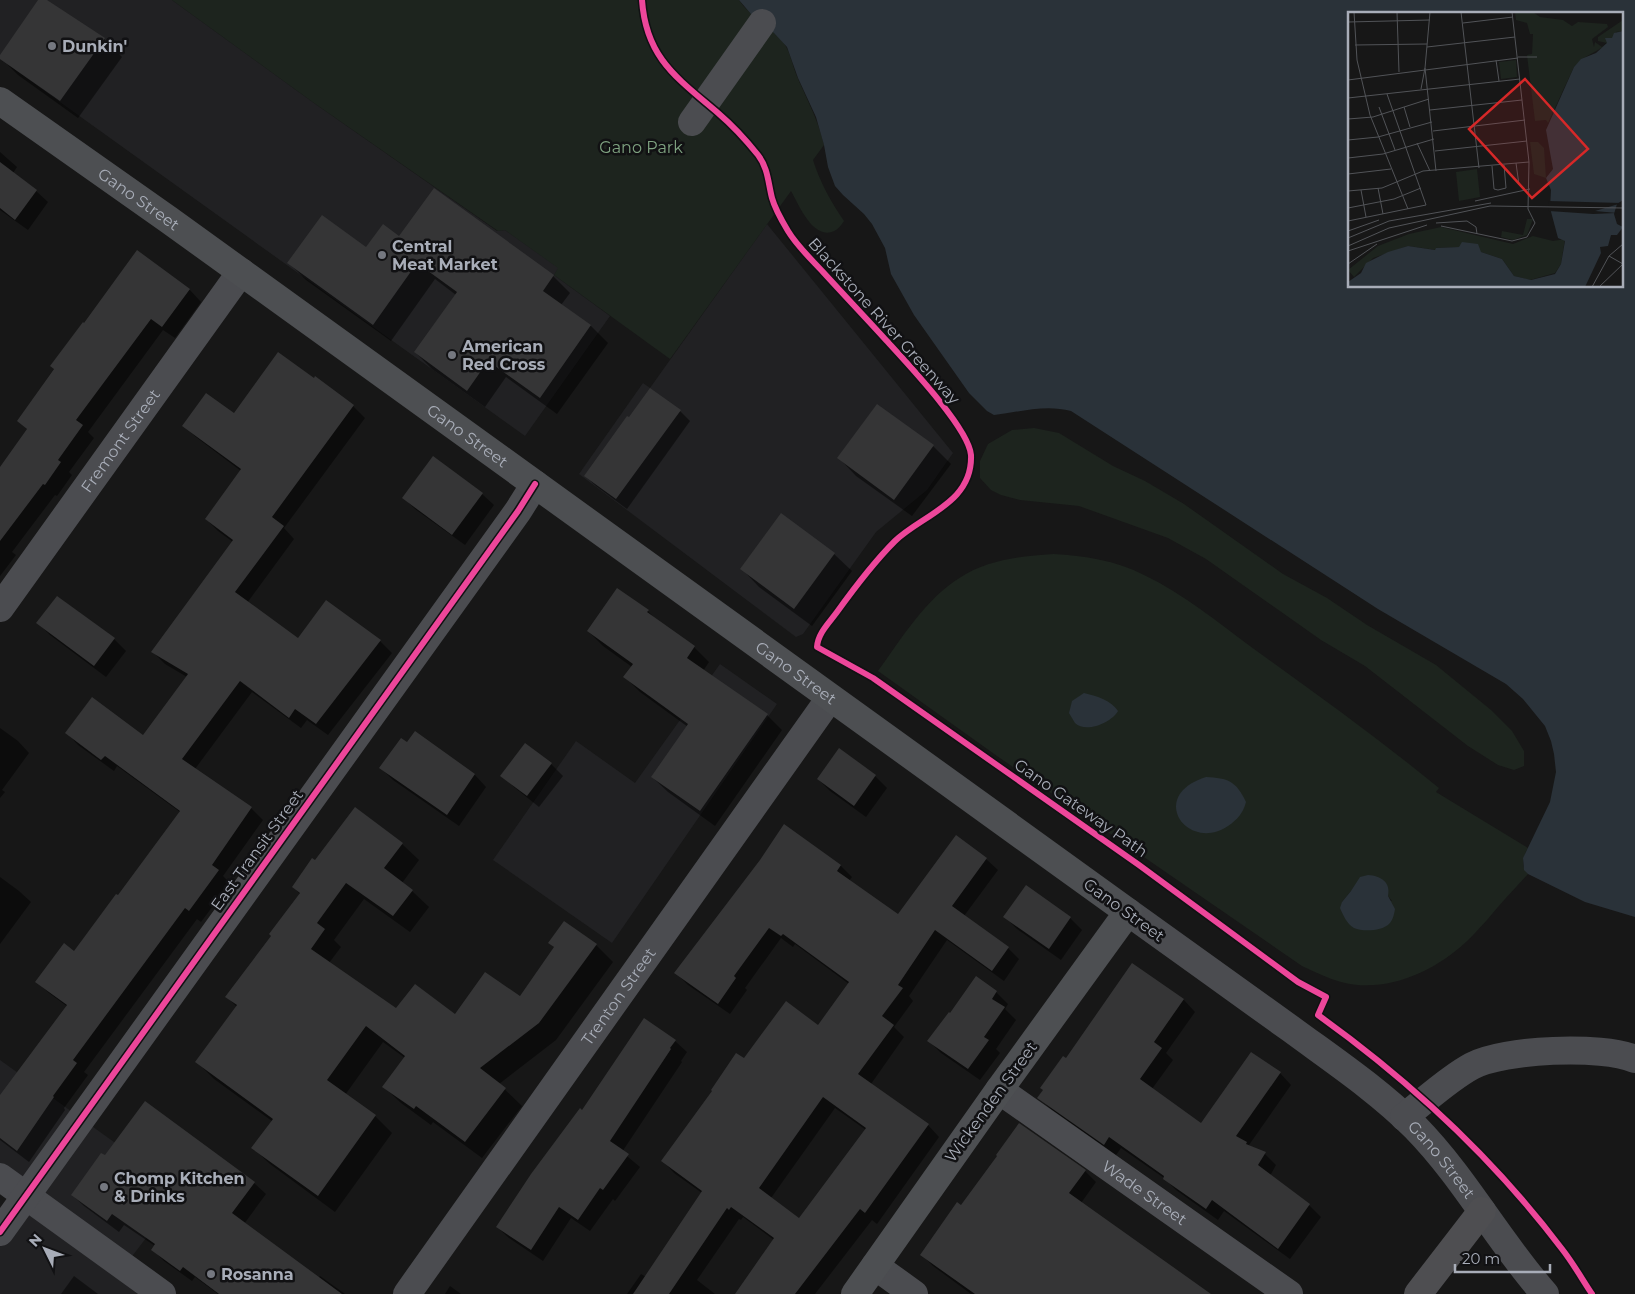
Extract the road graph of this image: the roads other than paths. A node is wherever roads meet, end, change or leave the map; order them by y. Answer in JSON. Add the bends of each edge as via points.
{"nodes":[{"id":1,"x":762,"y":23,"type":"dead end"},
{"id":2,"x":0,"y":101,"type":"edge"},
{"id":3,"x":692,"y":122,"type":"dead end"},
{"id":4,"x":241,"y":272,"type":"junction"},
{"id":5,"x":535,"y":484,"type":"junction"},
{"id":6,"x":0,"y":608,"type":"edge"},
{"id":7,"x":830,"y":698,"type":"junction"},
{"id":8,"x":1128,"y":912,"type":"junction"},
{"id":9,"x":1635,"y":1059,"type":"edge"},
{"id":10,"x":999,"y":1090,"type":"junction"},
{"id":11,"x":1404,"y":1117,"type":"junction"},
{"id":12,"x":0,"y":1177,"type":"edge"},
{"id":13,"x":26,"y":1196,"type":"junction"},
{"id":14,"x":1482,"y":1211,"type":"junction"},
{"id":15,"x":0,"y":1232,"type":"edge"},
{"id":16,"x":875,"y":1266,"type":"junction"},
{"id":17,"x":162,"y":1294,"type":"edge"},
{"id":18,"x":407,"y":1294,"type":"edge"},
{"id":19,"x":855,"y":1294,"type":"edge"},
{"id":20,"x":914,"y":1294,"type":"edge"},
{"id":21,"x":1289,"y":1294,"type":"edge"},
{"id":22,"x":1418,"y":1294,"type":"edge"},
{"id":23,"x":1545,"y":1294,"type":"edge"}],
"edges":[{"from":1,"to":3,"type":"street"},
{"from":2,"to":4,"type":"main road","name":"Gano Street"},
{"from":4,"to":5,"type":"main road","name":"Gano Street"},
{"from":4,"to":6,"type":"street","name":"Fremont Street"},
{"from":5,"to":7,"type":"main road","name":"Gano Street"},
{"from":5,"to":13,"type":"street","name":"East Transit Street"},
{"from":7,"to":8,"type":"main road","name":"Gano Street"},
{"from":7,"to":18,"type":"street","name":"Trenton Street"},
{"from":8,"to":10,"type":"main road","name":"Wickenden Street"},
{"from":8,"to":11,"type":"street","name":"Gano Street","via":[[1342,1066]]},
{"from":9,"to":11,"type":"street","via":[[1627,1055],[1575,1050],[1488,1059],[1454,1078]]},
{"from":10,"to":16,"type":"main road","name":"Wickenden Street"},
{"from":10,"to":21,"type":"street","name":"Wade Street"},
{"from":11,"to":14,"type":"street","name":"Gano Street","via":[[1434,1147]]},
{"from":12,"to":13,"type":"street"},
{"from":13,"to":15,"type":"street","name":"East Transit Street"},
{"from":13,"to":17,"type":"street"},
{"from":14,"to":22,"type":"highway"},
{"from":14,"to":23,"type":"street","name":"Gano Street"},
{"from":16,"to":19,"type":"main road","name":"Wickenden Street"},
{"from":16,"to":20,"type":"street"}]}
